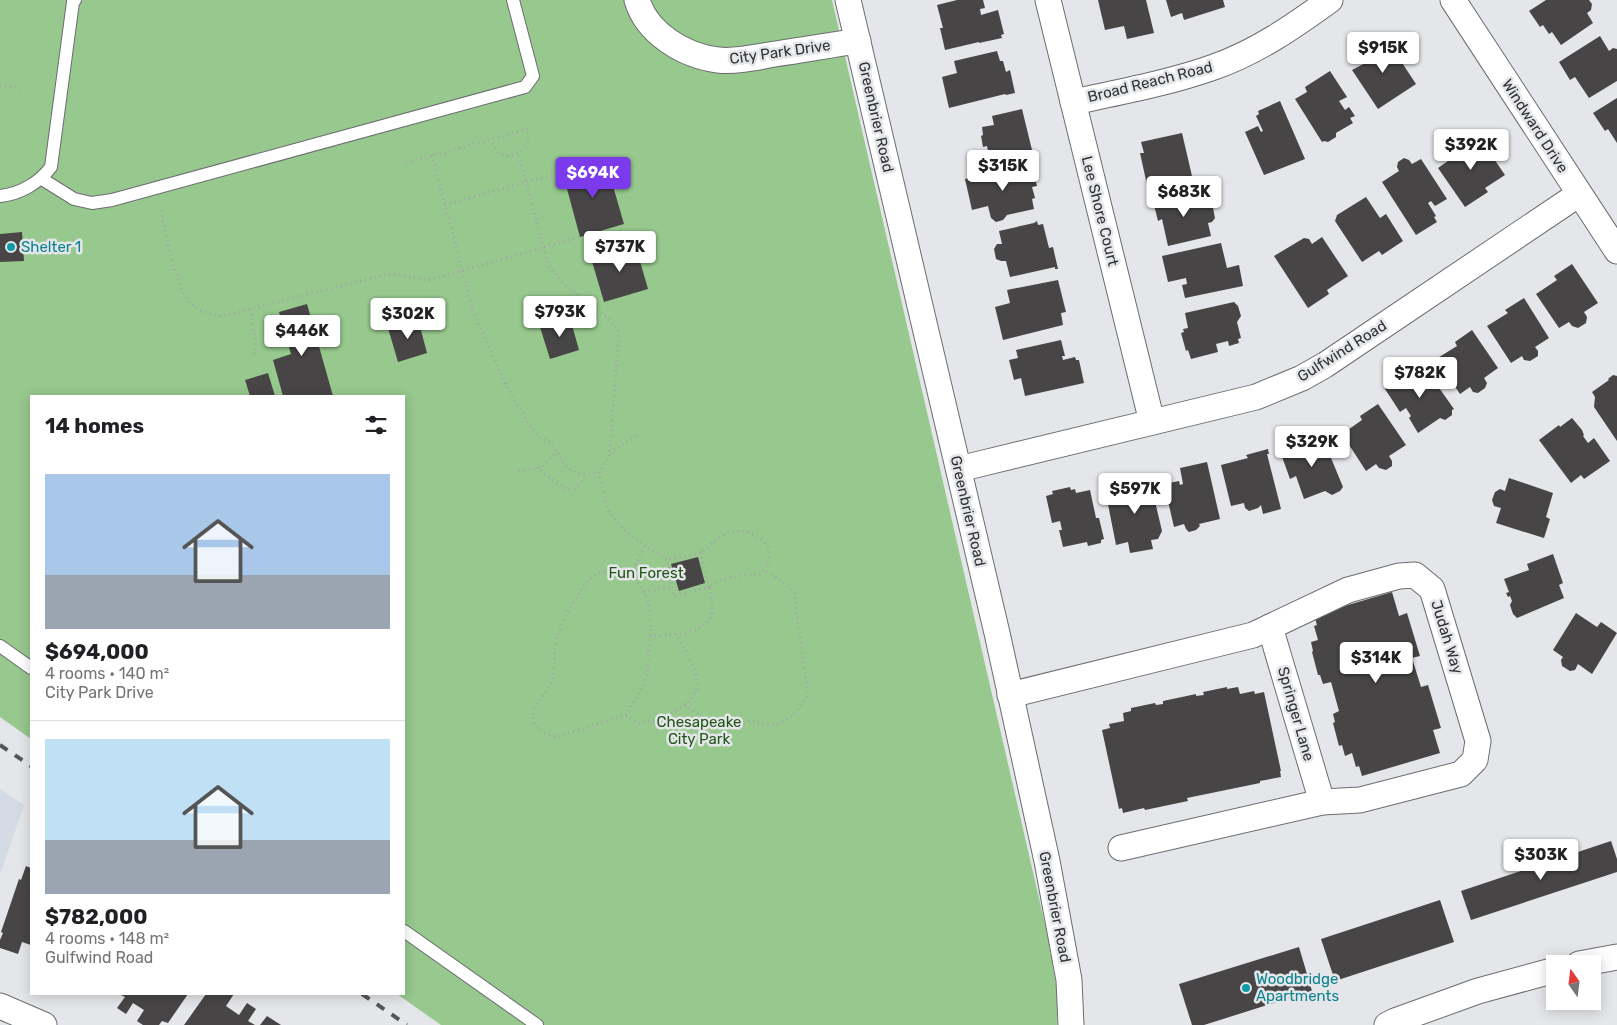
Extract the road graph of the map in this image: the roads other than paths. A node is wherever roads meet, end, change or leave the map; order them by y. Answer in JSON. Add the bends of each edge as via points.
{"nodes":[{"id":1,"x":75,"y":0,"type":"edge"},
{"id":2,"x":513,"y":0,"type":"edge"},
{"id":3,"x":637,"y":0,"type":"edge"},
{"id":4,"x":848,"y":0,"type":"edge"},
{"id":5,"x":1048,"y":0,"type":"edge"},
{"id":6,"x":1330,"y":0,"type":"edge"},
{"id":7,"x":1453,"y":0,"type":"edge"},
{"id":8,"x":858,"y":40,"type":"junction"},
{"id":9,"x":1073,"y":102,"type":"junction"},
{"id":10,"x":42,"y":179,"type":"junction"},
{"id":11,"x":1579,"y":194,"type":"junction"},
{"id":12,"x":0,"y":196,"type":"edge"},
{"id":13,"x":1617,"y":251,"type":"edge"},
{"id":14,"x":1152,"y":422,"type":"junction"},
{"id":15,"x":959,"y":469,"type":"junction"},
{"id":16,"x":1270,"y":627,"type":"junction"},
{"id":17,"x":0,"y":646,"type":"edge"},
{"id":18,"x":30,"y":667,"type":"edge"},
{"id":19,"x":1010,"y":695,"type":"junction"},
{"id":20,"x":1322,"y":802,"type":"junction"},
{"id":21,"x":1121,"y":848,"type":"dead end"},
{"id":22,"x":405,"y":932,"type":"edge"},
{"id":23,"x":1617,"y":957,"type":"edge"},
{"id":24,"x":1601,"y":960,"type":"edge"},
{"id":25,"x":1546,"y":972,"type":"edge"},
{"id":26,"x":0,"y":1006,"type":"edge"},
{"id":27,"x":44,"y":1025,"type":"edge"},
{"id":28,"x":537,"y":1025,"type":"edge"},
{"id":29,"x":1071,"y":1025,"type":"edge"},
{"id":30,"x":1387,"y":1025,"type":"edge"}],
"edges":[{"from":1,"to":10,"type":"lane","via":[[51,168]]},
{"from":2,"to":10,"type":"lane","via":[[533,76],[525,87],[112,200],[92,203],[74,199]]},
{"from":3,"to":8,"type":"street","name":"City Park Drive","via":[[646,20],[666,40],[690,53],[718,60]]},
{"from":4,"to":8,"type":"street","name":"Greenbrier Road"},
{"from":5,"to":9,"type":"street","name":"Lee Shore Court"},
{"from":6,"to":9,"type":"street","name":"Broad Reach Road","via":[[1262,45],[1215,67],[1158,84]]},
{"from":7,"to":11,"type":"street","name":"Windward Drive"},
{"from":8,"to":15,"type":"street","name":"Greenbrier Road"},
{"from":9,"to":14,"type":"street","name":"Lee Shore Court"},
{"from":10,"to":12,"type":"lane"},
{"from":11,"to":13,"type":"street","name":"Windward Drive"},
{"from":11,"to":14,"type":"street","name":"Gulfwind Road","via":[[1302,378],[1256,397]]},
{"from":14,"to":15,"type":"street","name":"Gulfwind Road"},
{"from":15,"to":19,"type":"street","name":"Greenbrier Road"},
{"from":16,"to":19,"type":"street","name":"Judah Way","via":[[1253,635]]},
{"from":16,"to":20,"type":"street","name":"Springer Lane"},
{"from":16,"to":20,"type":"street","name":"Judah Way","via":[[1348,590],[1399,576],[1415,575],[1432,589],[1478,741],[1475,760],[1461,774],[1360,800]]},
{"from":17,"to":18,"type":"lane"},
{"from":19,"to":29,"type":"street","name":"Greenbrier Road","via":[[1069,980]]},
{"from":20,"to":21,"type":"street","name":"Judah Way"},
{"from":22,"to":28,"type":"lane"},
{"from":23,"to":24,"type":"street"},
{"from":25,"to":30,"type":"street","via":[[1478,991]]},
{"from":26,"to":27,"type":"street"}]}
